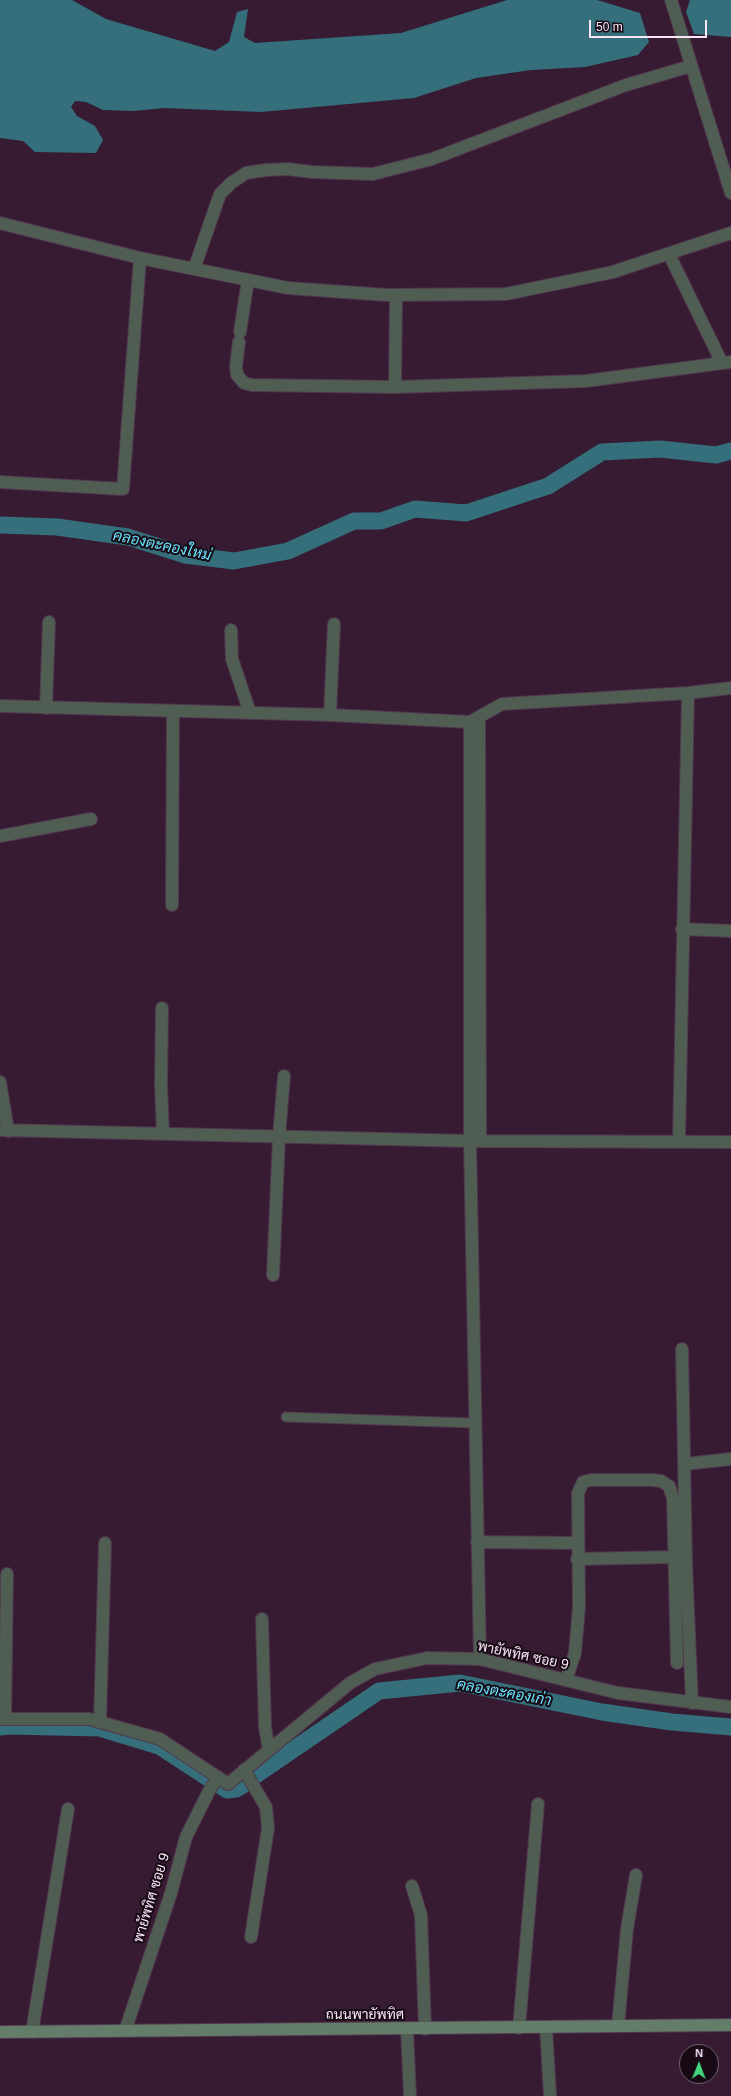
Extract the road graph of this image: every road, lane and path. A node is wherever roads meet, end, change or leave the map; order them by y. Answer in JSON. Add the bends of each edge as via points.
{"nodes":[{"id":1,"x":671,"y":0,"type":"edge"},
{"id":2,"x":691,"y":66,"type":"junction"},
{"id":3,"x":731,"y":194,"type":"edge"},
{"id":4,"x":0,"y":223,"type":"edge"},
{"id":5,"x":731,"y":233,"type":"edge"},
{"id":6,"x":669,"y":254,"type":"junction"},
{"id":7,"x":140,"y":258,"type":"junction"},
{"id":8,"x":194,"y":269,"type":"junction"},
{"id":9,"x":248,"y":280,"type":"junction"},
{"id":10,"x":396,"y":295,"type":"junction"},
{"id":11,"x":727,"y":363,"type":"edge"},
{"id":12,"x":395,"y":387,"type":"junction"},
{"id":13,"x":0,"y":482,"type":"edge"},
{"id":14,"x":49,"y":622,"type":"dead end"},
{"id":15,"x":334,"y":624,"type":"dead end"},
{"id":16,"x":231,"y":630,"type":"dead end"},
{"id":17,"x":731,"y":688,"type":"edge"},
{"id":18,"x":688,"y":693,"type":"junction"},
{"id":19,"x":0,"y":706,"type":"edge"},
{"id":20,"x":46,"y":708,"type":"junction"},
{"id":21,"x":173,"y":712,"type":"junction"},
{"id":22,"x":250,"y":713,"type":"junction"},
{"id":23,"x":330,"y":715,"type":"junction"},
{"id":24,"x":475,"y":720,"type":"junction"},
{"id":25,"x":91,"y":819,"type":"dead end"},
{"id":26,"x":0,"y":836,"type":"edge"},
{"id":27,"x":172,"y":905,"type":"dead end"},
{"id":28,"x":682,"y":929,"type":"junction"},
{"id":29,"x":731,"y":931,"type":"edge"},
{"id":30,"x":162,"y":1008,"type":"dead end"},
{"id":31,"x":284,"y":1076,"type":"dead end"},
{"id":32,"x":0,"y":1082,"type":"edge"},
{"id":33,"x":4,"y":1130,"type":"edge"},
{"id":34,"x":163,"y":1134,"type":"junction"},
{"id":35,"x":279,"y":1137,"type":"junction"},
{"id":36,"x":475,"y":1141,"type":"junction"},
{"id":37,"x":679,"y":1141,"type":"junction"},
{"id":38,"x":731,"y":1142,"type":"edge"},
{"id":39,"x":273,"y":1275,"type":"dead end"},
{"id":40,"x":682,"y":1349,"type":"dead end"},
{"id":41,"x":286,"y":1417,"type":"dead end"},
{"id":42,"x":474,"y":1422,"type":"junction"},
{"id":43,"x":731,"y":1459,"type":"edge"},
{"id":44,"x":685,"y":1464,"type":"junction"},
{"id":45,"x":477,"y":1542,"type":"junction"},
{"id":46,"x":105,"y":1543,"type":"dead end"},
{"id":47,"x":577,"y":1543,"type":"junction"},
{"id":48,"x":673,"y":1557,"type":"junction"},
{"id":49,"x":577,"y":1559,"type":"junction"},
{"id":50,"x":7,"y":1574,"type":"dead end"},
{"id":51,"x":262,"y":1619,"type":"dead end"},
{"id":52,"x":480,"y":1659,"type":"junction"},
{"id":53,"x":677,"y":1664,"type":"dead end"},
{"id":54,"x":566,"y":1680,"type":"junction"},
{"id":55,"x":692,"y":1703,"type":"junction"},
{"id":56,"x":731,"y":1707,"type":"edge"},
{"id":57,"x":3,"y":1719,"type":"edge"},
{"id":58,"x":100,"y":1722,"type":"junction"},
{"id":59,"x":269,"y":1750,"type":"junction"},
{"id":60,"x":244,"y":1770,"type":"junction"},
{"id":61,"x":223,"y":1780,"type":"junction"},
{"id":62,"x":538,"y":1804,"type":"dead end"},
{"id":63,"x":68,"y":1809,"type":"dead end"},
{"id":64,"x":636,"y":1875,"type":"dead end"},
{"id":65,"x":412,"y":1886,"type":"dead end"},
{"id":66,"x":251,"y":1937,"type":"dead end"},
{"id":67,"x":731,"y":2025,"type":"edge"},
{"id":68,"x":618,"y":2026,"type":"junction"},
{"id":69,"x":546,"y":2027,"type":"junction"},
{"id":70,"x":520,"y":2028,"type":"junction"},
{"id":71,"x":425,"y":2029,"type":"junction"},
{"id":72,"x":407,"y":2030,"type":"junction"},
{"id":73,"x":126,"y":2031,"type":"junction"},
{"id":74,"x":0,"y":2032,"type":"edge"},
{"id":75,"x":32,"y":2032,"type":"junction"},
{"id":76,"x":410,"y":2096,"type":"edge"},
{"id":77,"x":550,"y":2096,"type":"edge"}],
"edges":[{"from":1,"to":2,"type":"street"},
{"from":2,"to":3,"type":"street"},
{"from":2,"to":8,"type":"street","via":[[626,85],[432,159],[373,174],[288,169],[246,173],[220,194]]},
{"from":4,"to":7,"type":"street"},
{"from":5,"to":6,"type":"street"},
{"from":6,"to":10,"type":"street","via":[[613,272],[506,294]]},
{"from":6,"to":11,"type":"street"},
{"from":7,"to":8,"type":"street"},
{"from":7,"to":13,"type":"street","via":[[123,490]]},
{"from":8,"to":9,"type":"street"},
{"from":9,"to":10,"type":"street","via":[[288,288]]},
{"from":9,"to":12,"type":"street","via":[[236,373],[241,380],[248,384]]},
{"from":10,"to":12,"type":"street"},
{"from":11,"to":12,"type":"street","via":[[586,381]]},
{"from":14,"to":20,"type":"street"},
{"from":15,"to":23,"type":"street"},
{"from":16,"to":22,"type":"street","via":[[232,660]]},
{"from":17,"to":18,"type":"street"},
{"from":18,"to":24,"type":"street","via":[[502,704]]},
{"from":18,"to":28,"type":"street"},
{"from":19,"to":20,"type":"street"},
{"from":20,"to":21,"type":"street"},
{"from":21,"to":22,"type":"street"},
{"from":21,"to":27,"type":"street"},
{"from":22,"to":23,"type":"street"},
{"from":23,"to":24,"type":"street"},
{"from":24,"to":36,"type":"street"},
{"from":25,"to":26,"type":"street"},
{"from":28,"to":29,"type":"street"},
{"from":28,"to":37,"type":"street"},
{"from":30,"to":34,"type":"street","via":[[160,1086]]},
{"from":31,"to":35,"type":"street"},
{"from":32,"to":33,"type":"street"},
{"from":33,"to":34,"type":"street"},
{"from":34,"to":35,"type":"street"},
{"from":35,"to":36,"type":"street"},
{"from":35,"to":39,"type":"street"},
{"from":36,"to":37,"type":"street"},
{"from":36,"to":42,"type":"street"},
{"from":37,"to":38,"type":"street"},
{"from":40,"to":44,"type":"street"},
{"from":41,"to":42,"type":"lane"},
{"from":42,"to":45,"type":"street"},
{"from":43,"to":44,"type":"street"},
{"from":44,"to":55,"type":"street"},
{"from":45,"to":47,"type":"street"},
{"from":45,"to":52,"type":"street"},
{"from":46,"to":58,"type":"street"},
{"from":47,"to":48,"type":"street","via":[[578,1493],[583,1482],[604,1479],[662,1481],[670,1486],[673,1498]]},
{"from":47,"to":49,"type":"street"},
{"from":48,"to":49,"type":"street"},
{"from":48,"to":53,"type":"street"},
{"from":49,"to":54,"type":"street","via":[[579,1607],[575,1653]]},
{"from":50,"to":57,"type":"street"},
{"from":51,"to":59,"type":"street"},
{"from":52,"to":54,"type":"street","name":"พายัพทิศ ซอย 9"},
{"from":52,"to":59,"type":"street","name":"พายัพทิศ ซอย 9","via":[[427,1658],[374,1669],[350,1683]]},
{"from":54,"to":55,"type":"street","name":"พายัพทิศ ซอย 9","via":[[618,1693]]},
{"from":55,"to":56,"type":"street","name":"พายัพทิศ ซอย 9"},
{"from":57,"to":58,"type":"street","via":[[89,1719]]},
{"from":58,"to":61,"type":"street","via":[[160,1739]]},
{"from":59,"to":60,"type":"street","name":"พายัพทิศ ซอย 9"},
{"from":60,"to":61,"type":"street","name":"พายัพทิศ ซอย 9"},
{"from":60,"to":66,"type":"street","via":[[266,1807],[268,1828]]},
{"from":61,"to":73,"type":"street","name":"พายัพทิศ ซอย 9","via":[[209,1791],[186,1837],[171,1893]]},
{"from":62,"to":70,"type":"street"},
{"from":63,"to":75,"type":"street"},
{"from":64,"to":68,"type":"street","via":[[627,1928]]},
{"from":65,"to":71,"type":"street","via":[[421,1915]]},
{"from":67,"to":68,"type":"street","name":"ถนนพายัพทิศ"},
{"from":68,"to":69,"type":"street","name":"ถนนพายัพทิศ"},
{"from":69,"to":70,"type":"street","name":"ถนนพายัพทิศ"},
{"from":69,"to":77,"type":"street"},
{"from":70,"to":71,"type":"street","name":"ถนนพายัพทิศ"},
{"from":71,"to":72,"type":"street","name":"ถนนพายัพทิศ"},
{"from":72,"to":73,"type":"street","name":"ถนนพายัพทิศ"},
{"from":72,"to":76,"type":"street"},
{"from":73,"to":75,"type":"street","name":"ถนนพายัพทิศ"},
{"from":74,"to":75,"type":"street","name":"ถนนพายัพทิศ"}]}
